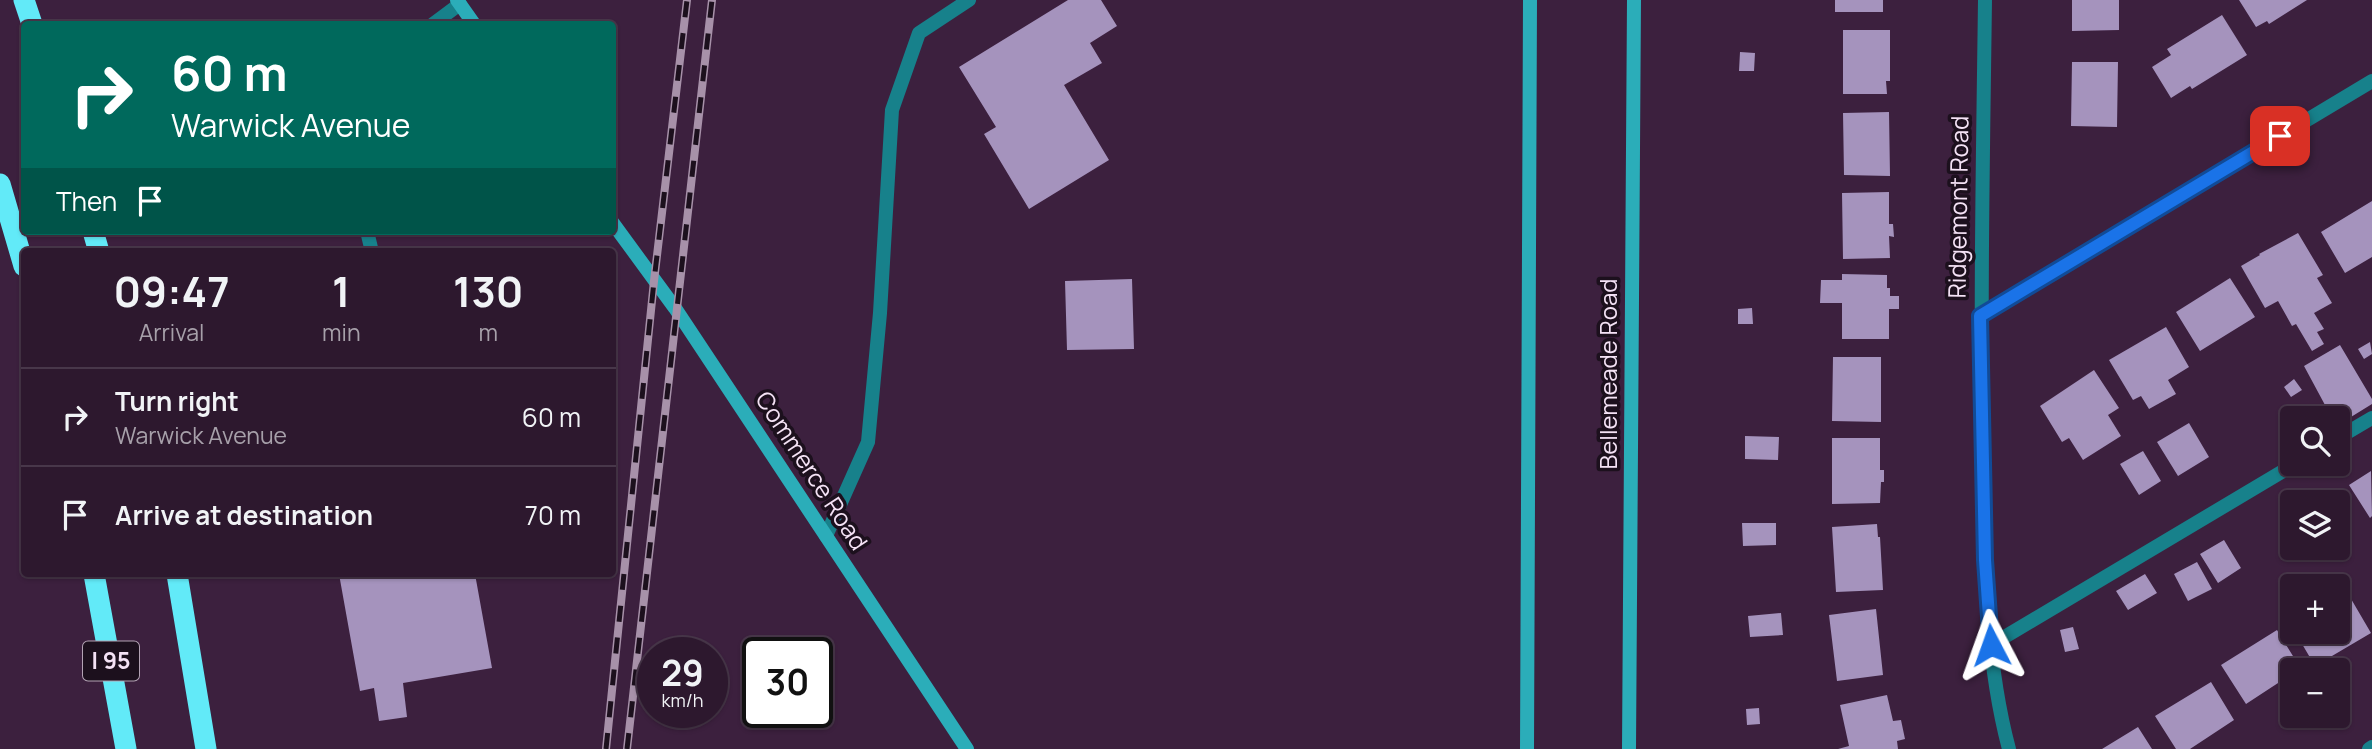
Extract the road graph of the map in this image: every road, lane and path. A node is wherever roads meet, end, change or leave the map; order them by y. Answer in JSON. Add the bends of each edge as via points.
{"nodes":[{"id":1,"x":24,"y":0,"type":"edge"},
{"id":2,"x":969,"y":0,"type":"edge"},
{"id":3,"x":1530,"y":0,"type":"edge"},
{"id":4,"x":1634,"y":0,"type":"edge"},
{"id":5,"x":1985,"y":0,"type":"edge"},
{"id":6,"x":458,"y":2,"type":"edge"},
{"id":7,"x":31,"y":21,"type":"edge"},
{"id":8,"x":436,"y":21,"type":"edge"},
{"id":9,"x":472,"y":21,"type":"edge"},
{"id":10,"x":2372,"y":81,"type":"edge"},
{"id":11,"x":0,"y":184,"type":"edge"},
{"id":12,"x":616,"y":227,"type":"edge"},
{"id":13,"x":21,"y":256,"type":"edge"},
{"id":14,"x":1980,"y":316,"type":"junction"},
{"id":15,"x":2372,"y":418,"type":"edge"},
{"id":16,"x":2350,"y":431,"type":"edge"},
{"id":17,"x":2280,"y":473,"type":"edge"},
{"id":18,"x":826,"y":536,"type":"junction"},
{"id":19,"x":95,"y":577,"type":"edge"},
{"id":20,"x":177,"y":577,"type":"edge"},
{"id":21,"x":1991,"y":645,"type":"junction"},
{"id":22,"x":126,"y":749,"type":"edge"},
{"id":23,"x":205,"y":749,"type":"edge"},
{"id":24,"x":967,"y":749,"type":"edge"},
{"id":25,"x":1527,"y":749,"type":"edge"},
{"id":26,"x":1629,"y":749,"type":"edge"},
{"id":27,"x":2009,"y":749,"type":"edge"}],
"edges":[{"from":1,"to":7,"type":"highway"},
{"from":2,"to":18,"type":"street","via":[[919,33],[892,110],[868,442]]},
{"from":3,"to":25,"type":"main road"},
{"from":4,"to":26,"type":"main road","name":"Bellemeade Road"},
{"from":5,"to":14,"type":"street","name":"Ridgemont Road"},
{"from":6,"to":8,"type":"street"},
{"from":6,"to":9,"type":"main road"},
{"from":10,"to":14,"type":"street"},
{"from":11,"to":13,"type":"highway"},
{"from":12,"to":18,"type":"main road","name":"Commerce Road"},
{"from":14,"to":21,"type":"street","name":"Ridgemont Road"},
{"from":15,"to":16,"type":"street"},
{"from":17,"to":21,"type":"street"},
{"from":18,"to":24,"type":"main road","name":"Commerce Road"},
{"from":19,"to":22,"type":"highway","number":"I 95"},
{"from":20,"to":23,"type":"highway"},
{"from":21,"to":27,"type":"street","name":"Ridgemont Road"}]}
